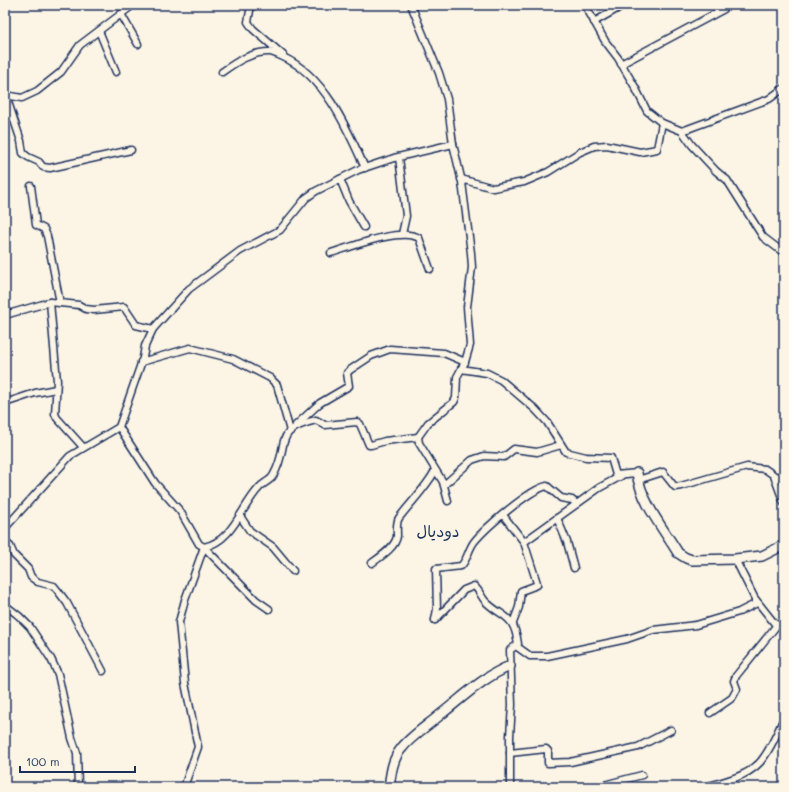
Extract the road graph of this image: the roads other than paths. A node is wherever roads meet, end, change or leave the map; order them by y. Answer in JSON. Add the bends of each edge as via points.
{"nodes":[{"id":1,"x":133,"y":5,"type":"edge"},
{"id":2,"x":252,"y":5,"type":"edge"},
{"id":3,"x":411,"y":5,"type":"edge"},
{"id":4,"x":585,"y":5,"type":"edge"},
{"id":5,"x":624,"y":5,"type":"edge"},
{"id":6,"x":724,"y":9,"type":"dead end"},
{"id":7,"x":121,"y":14,"type":"junction"},
{"id":8,"x":594,"y":22,"type":"junction"},
{"id":9,"x":99,"y":31,"type":"junction"},
{"id":10,"x":138,"y":44,"type":"dead end"},
{"id":11,"x":289,"y":60,"type":"junction"},
{"id":12,"x":621,"y":64,"type":"junction"},
{"id":13,"x":116,"y":72,"type":"dead end"},
{"id":14,"x":222,"y":72,"type":"dead end"},
{"id":15,"x":784,"y":88,"type":"edge"},
{"id":16,"x":6,"y":96,"type":"edge"},
{"id":17,"x":662,"y":123,"type":"junction"},
{"id":18,"x":682,"y":131,"type":"junction"},
{"id":19,"x":453,"y":144,"type":"junction"},
{"id":20,"x":131,"y":150,"type":"dead end"},
{"id":21,"x":399,"y":157,"type":"junction"},
{"id":22,"x":365,"y":168,"type":"junction"},
{"id":23,"x":461,"y":179,"type":"junction"},
{"id":24,"x":340,"y":180,"type":"junction"},
{"id":25,"x":31,"y":186,"type":"dead end"},
{"id":26,"x":364,"y":227,"type":"dead end"},
{"id":27,"x":402,"y":234,"type":"junction"},
{"id":28,"x":331,"y":253,"type":"dead end"},
{"id":29,"x":784,"y":253,"type":"edge"},
{"id":30,"x":430,"y":269,"type":"dead end"},
{"id":31,"x":50,"y":302,"type":"junction"},
{"id":32,"x":60,"y":303,"type":"junction"},
{"id":33,"x":5,"y":315,"type":"edge"},
{"id":34,"x":153,"y":330,"type":"junction"},
{"id":35,"x":141,"y":362,"type":"junction"},
{"id":36,"x":465,"y":362,"type":"junction"},
{"id":37,"x":461,"y":369,"type":"junction"},
{"id":38,"x":56,"y":389,"type":"junction"},
{"id":39,"x":5,"y":403,"type":"edge"},
{"id":40,"x":295,"y":426,"type":"junction"},
{"id":41,"x":119,"y":427,"type":"junction"},
{"id":42,"x":290,"y":431,"type":"junction"},
{"id":43,"x":418,"y":437,"type":"junction"},
{"id":44,"x":561,"y":445,"type":"junction"},
{"id":45,"x":83,"y":447,"type":"junction"},
{"id":46,"x":435,"y":471,"type":"junction"},
{"id":47,"x":622,"y":475,"type":"junction"},
{"id":48,"x":638,"y":476,"type":"junction"},
{"id":49,"x":774,"y":476,"type":"junction"},
{"id":50,"x":784,"y":477,"type":"edge"},
{"id":51,"x":444,"y":485,"type":"junction"},
{"id":52,"x":448,"y":501,"type":"dead end"},
{"id":53,"x":784,"y":503,"type":"edge"},
{"id":54,"x":577,"y":504,"type":"junction"},
{"id":55,"x":240,"y":516,"type":"junction"},
{"id":56,"x":503,"y":516,"type":"junction"},
{"id":57,"x":557,"y":518,"type":"junction"},
{"id":58,"x":5,"y":528,"type":"edge"},
{"id":59,"x":5,"y":542,"type":"edge"},
{"id":60,"x":524,"y":542,"type":"junction"},
{"id":61,"x":784,"y":545,"type":"edge"},
{"id":62,"x":204,"y":547,"type":"junction"},
{"id":63,"x":735,"y":559,"type":"junction"},
{"id":64,"x":372,"y":563,"type":"dead end"},
{"id":65,"x":574,"y":568,"type":"dead end"},
{"id":66,"x":293,"y":571,"type":"dead end"},
{"id":67,"x":756,"y":600,"type":"junction"},
{"id":68,"x":5,"y":605,"type":"edge"},
{"id":69,"x":269,"y":609,"type":"dead end"},
{"id":70,"x":513,"y":623,"type":"junction"},
{"id":71,"x":777,"y":625,"type":"junction"},
{"id":72,"x":784,"y":625,"type":"edge"},
{"id":73,"x":516,"y":646,"type":"junction"},
{"id":74,"x":510,"y":666,"type":"junction"},
{"id":75,"x":103,"y":671,"type":"dead end"},
{"id":76,"x":710,"y":713,"type":"dead end"},
{"id":77,"x":784,"y":718,"type":"edge"},
{"id":78,"x":671,"y":730,"type":"dead end"},
{"id":79,"x":510,"y":754,"type":"junction"},
{"id":80,"x":642,"y":775,"type":"dead end"},
{"id":81,"x":78,"y":787,"type":"edge"},
{"id":82,"x":184,"y":787,"type":"edge"},
{"id":83,"x":390,"y":787,"type":"edge"},
{"id":84,"x":510,"y":787,"type":"edge"},
{"id":85,"x":596,"y":787,"type":"edge"},
{"id":86,"x":705,"y":787,"type":"edge"}],
"edges":[{"from":1,"to":7,"type":"street"},
{"from":2,"to":11,"type":"street","via":[[248,22]]},
{"from":3,"to":19,"type":"street","via":[[447,99]]},
{"from":4,"to":8,"type":"street"},
{"from":5,"to":8,"type":"street"},
{"from":6,"to":12,"type":"street"},
{"from":7,"to":9,"type":"street"},
{"from":7,"to":10,"type":"street"},
{"from":8,"to":12,"type":"street"},
{"from":9,"to":13,"type":"street"},
{"from":9,"to":16,"type":"street","via":[[80,45],[60,72],[37,91],[22,98]]},
{"from":11,"to":14,"type":"street","via":[[270,52],[253,54]]},
{"from":11,"to":22,"type":"street","via":[[307,73],[325,94]]},
{"from":12,"to":17,"type":"street","via":[[646,111]]},
{"from":15,"to":18,"type":"street","via":[[769,99]]},
{"from":16,"to":20,"type":"street","via":[[23,153],[43,167],[50,168]]},
{"from":17,"to":18,"type":"street"},
{"from":17,"to":23,"type":"street","via":[[657,149],[640,152],[607,145],[594,146],[548,172],[524,182],[493,188]]},
{"from":18,"to":29,"type":"street","via":[[727,180],[762,237]]},
{"from":19,"to":21,"type":"street"},
{"from":19,"to":23,"type":"street"},
{"from":21,"to":22,"type":"street"},
{"from":21,"to":27,"type":"street","via":[[406,216]]},
{"from":22,"to":24,"type":"street"},
{"from":23,"to":36,"type":"street","via":[[472,267],[468,307],[470,345]]},
{"from":24,"to":26,"type":"street"},
{"from":24,"to":34,"type":"street","via":[[306,198],[280,230],[240,250],[198,280],[179,298]]},
{"from":25,"to":32,"type":"street","via":[[36,225],[44,229],[47,236]]},
{"from":27,"to":28,"type":"street","via":[[361,242]]},
{"from":27,"to":30,"type":"street","via":[[419,238]]},
{"from":31,"to":32,"type":"street"},
{"from":31,"to":33,"type":"street"},
{"from":31,"to":38,"type":"street"},
{"from":32,"to":34,"type":"street","via":[[94,310],[124,307],[136,324]]},
{"from":34,"to":35,"type":"street"},
{"from":35,"to":41,"type":"street"},
{"from":35,"to":42,"type":"street","via":[[190,348],[233,358],[270,378],[277,385]]},
{"from":36,"to":37,"type":"street"},
{"from":36,"to":40,"type":"street","via":[[444,353],[384,350],[350,370],[349,386],[320,403]]},
{"from":37,"to":43,"type":"street","via":[[456,377],[454,402],[428,423]]},
{"from":37,"to":44,"type":"street","via":[[487,373],[500,380],[539,413]]},
{"from":38,"to":39,"type":"street"},
{"from":38,"to":45,"type":"street","via":[[56,418]]},
{"from":40,"to":42,"type":"street"},
{"from":40,"to":43,"type":"street","via":[[316,420],[325,425],[357,422],[369,445]]},
{"from":41,"to":45,"type":"street"},
{"from":41,"to":62,"type":"street","via":[[156,483],[180,511],[198,544]]},
{"from":42,"to":55,"type":"street","via":[[285,437],[273,477],[259,488]]},
{"from":43,"to":46,"type":"street"},
{"from":44,"to":47,"type":"street","via":[[570,454],[611,458],[616,475]]},
{"from":44,"to":51,"type":"street","via":[[544,451],[514,449],[504,457],[484,456],[476,459]]},
{"from":45,"to":58,"type":"street","via":[[61,465]]},
{"from":46,"to":51,"type":"street"},
{"from":46,"to":64,"type":"street","via":[[398,519],[397,537],[393,544]]},
{"from":47,"to":48,"type":"street"},
{"from":47,"to":54,"type":"street"},
{"from":48,"to":49,"type":"street","via":[[663,472],[675,487],[752,467],[766,469]]},
{"from":48,"to":63,"type":"street","via":[[645,498],[678,552],[692,560]]},
{"from":49,"to":50,"type":"street"},
{"from":49,"to":53,"type":"street"},
{"from":51,"to":52,"type":"street"},
{"from":54,"to":56,"type":"street","via":[[561,498],[547,486],[514,505]]},
{"from":54,"to":57,"type":"street"},
{"from":55,"to":62,"type":"street","via":[[219,541]]},
{"from":55,"to":66,"type":"street","via":[[250,531],[274,547]]},
{"from":56,"to":60,"type":"street"},
{"from":56,"to":70,"type":"street","via":[[473,543],[468,557],[461,566],[436,569],[438,609],[435,620],[464,590],[474,586],[486,602]]},
{"from":57,"to":60,"type":"street"},
{"from":57,"to":65,"type":"street","via":[[568,542]]},
{"from":59,"to":75,"type":"street","via":[[28,569],[31,577],[38,582],[54,586],[58,591]]},
{"from":60,"to":70,"type":"street","via":[[537,585],[521,591]]},
{"from":61,"to":63,"type":"street","via":[[762,556]]},
{"from":62,"to":69,"type":"street","via":[[256,600]]},
{"from":62,"to":82,"type":"street","via":[[179,622],[185,683],[198,746]]},
{"from":63,"to":67,"type":"street"},
{"from":67,"to":71,"type":"street"},
{"from":67,"to":73,"type":"street","via":[[757,603],[739,612],[707,622],[653,630],[627,639],[547,656],[530,656]]},
{"from":68,"to":81,"type":"street","via":[[30,627],[52,659],[77,753]]},
{"from":70,"to":73,"type":"street","via":[[517,634]]},
{"from":71,"to":72,"type":"street"},
{"from":71,"to":76,"type":"street","via":[[736,676],[734,681],[737,689],[732,698]]},
{"from":73,"to":74,"type":"street","via":[[510,650]]},
{"from":74,"to":79,"type":"street"},
{"from":74,"to":83,"type":"street","via":[[476,686],[400,750],[392,766]]},
{"from":77,"to":86,"type":"street","via":[[764,758],[750,771]]},
{"from":78,"to":79,"type":"street","via":[[638,747],[570,762],[548,763],[546,749]]},
{"from":79,"to":84,"type":"street"},
{"from":80,"to":85,"type":"street"}]}
